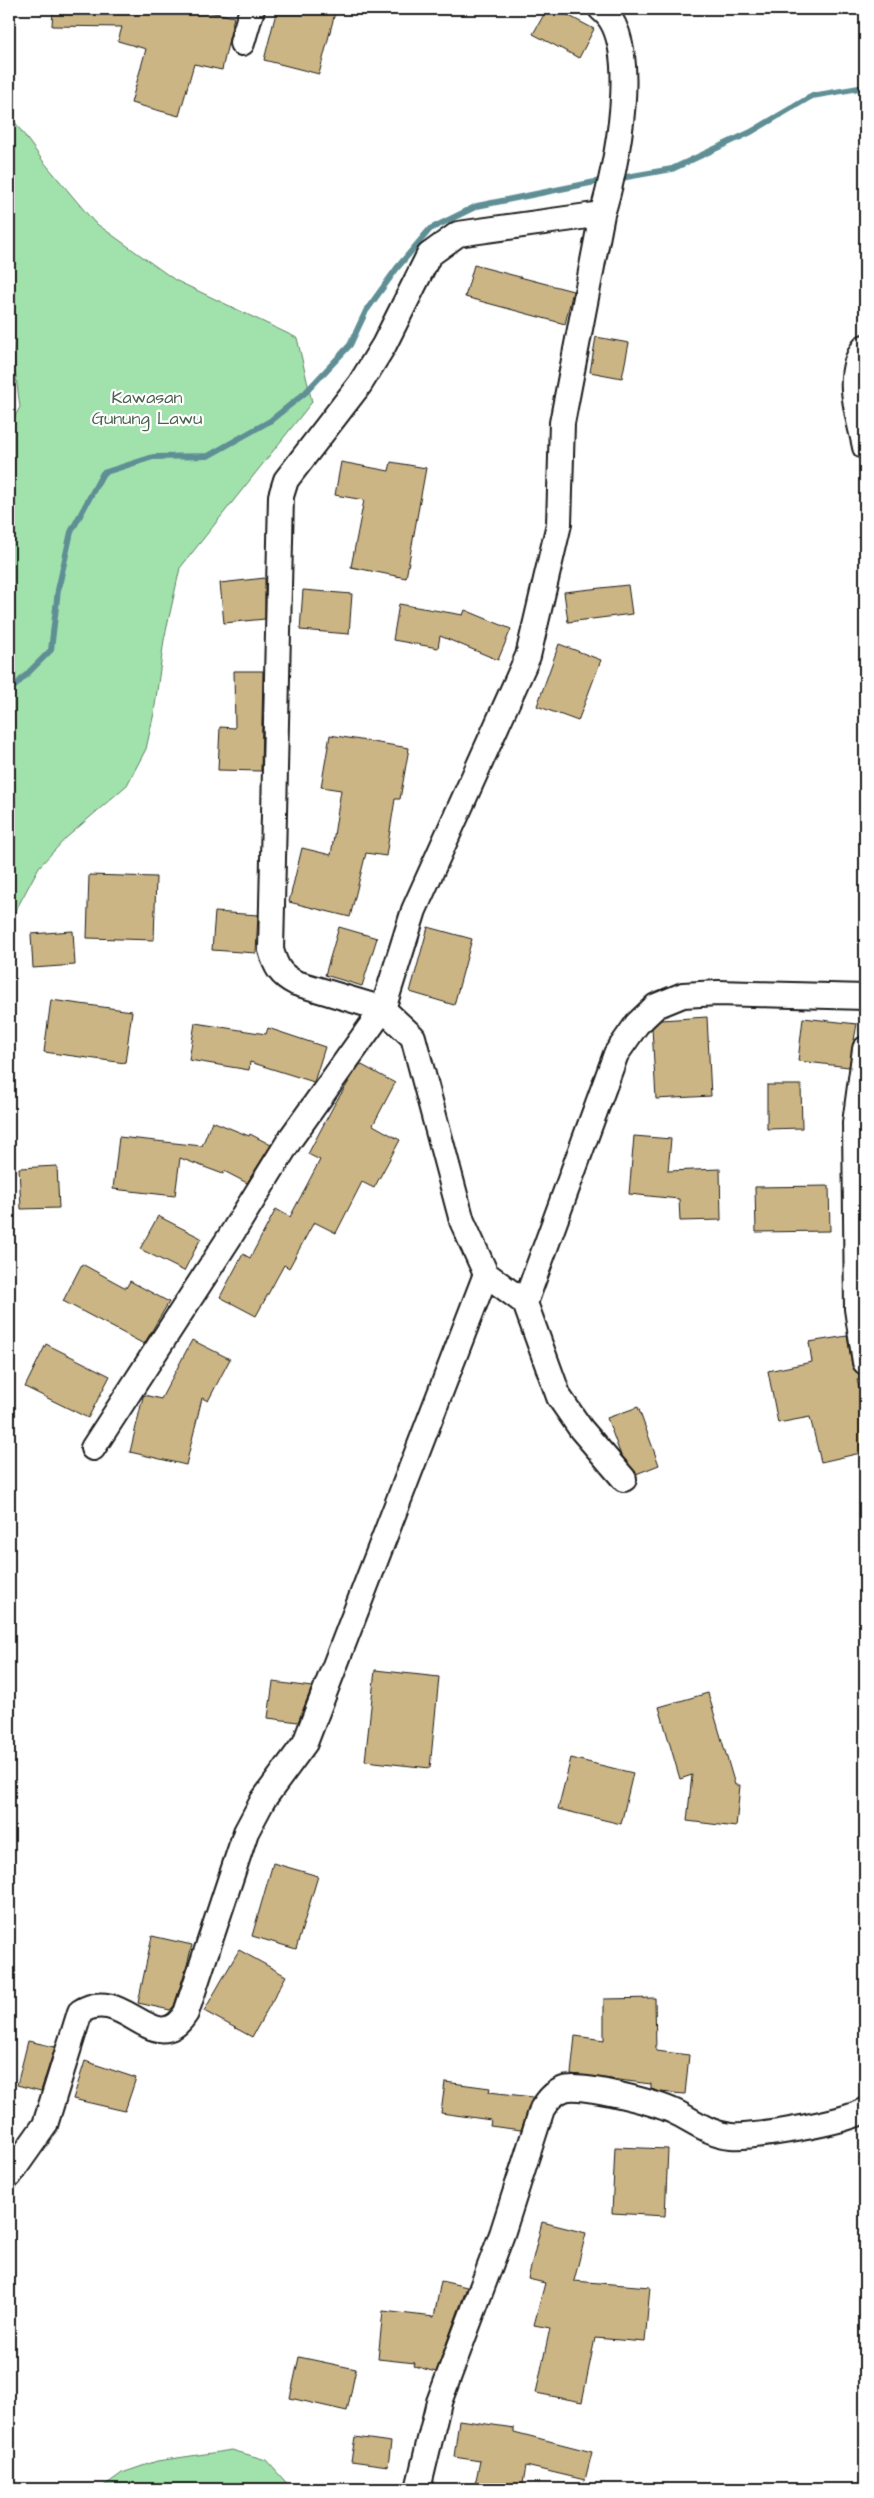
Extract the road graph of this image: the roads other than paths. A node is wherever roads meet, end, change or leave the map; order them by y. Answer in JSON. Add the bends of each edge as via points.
{"nodes":[{"id":1,"x":252,"y":9,"type":"edge"},
{"id":2,"x":601,"y":9,"type":"edge"},
{"id":3,"x":242,"y":43,"type":"dead end"},
{"id":4,"x":605,"y":205,"type":"junction"},
{"id":5,"x":865,"y":347,"type":"edge"},
{"id":6,"x":865,"y":447,"type":"edge"},
{"id":7,"x":865,"y":997,"type":"edge"},
{"id":8,"x":383,"y":1009,"type":"junction"},
{"id":9,"x":865,"y":1049,"type":"edge"},
{"id":10,"x":486,"y":1274,"type":"junction"},
{"id":11,"x":525,"y":1303,"type":"junction"},
{"id":12,"x":865,"y":1362,"type":"edge"},
{"id":13,"x":93,"y":1448,"type":"dead end"},
{"id":14,"x":624,"y":1479,"type":"dead end"},
{"id":15,"x":865,"y":2110,"type":"edge"},
{"id":16,"x":9,"y":2176,"type":"edge"},
{"id":17,"x":418,"y":2489,"type":"edge"}],
"edges":[{"from":1,"to":3,"type":"street"},
{"from":2,"to":4,"type":"street","via":[[607,13],[619,34],[624,62],[624,90]]},
{"from":4,"to":8,"type":"street","via":[[562,423],[559,524],[528,656],[414,910]]},
{"from":4,"to":8,"type":"street","via":[[458,234],[428,255],[384,345],[365,376],[286,480],[281,496],[271,950],[275,966],[296,983]]},
{"from":5,"to":6,"type":"street","via":[[858,356],[853,386]]},
{"from":7,"to":11,"type":"street","via":[[718,993],[683,995],[656,1006],[637,1024],[616,1054]]},
{"from":8,"to":10,"type":"street","via":[[413,1037],[462,1221]]},
{"from":8,"to":13,"type":"street","via":[[291,1138]]},
{"from":9,"to":12,"type":"street","via":[[855,1123],[857,1309]]},
{"from":10,"to":11,"type":"street"},
{"from":10,"to":16,"type":"street","via":[[305,1743],[263,1800],[246,1832],[186,2013],[179,2024],[160,2031],[102,2004],[88,2006],[80,2012],[45,2125]]},
{"from":11,"to":14,"type":"street","via":[[559,1396],[581,1429]]},
{"from":15,"to":17,"type":"street","via":[[848,2118],[732,2136],[712,2131],[674,2111],[592,2088],[564,2089],[551,2096],[542,2109],[502,2234],[439,2402]]}]}
